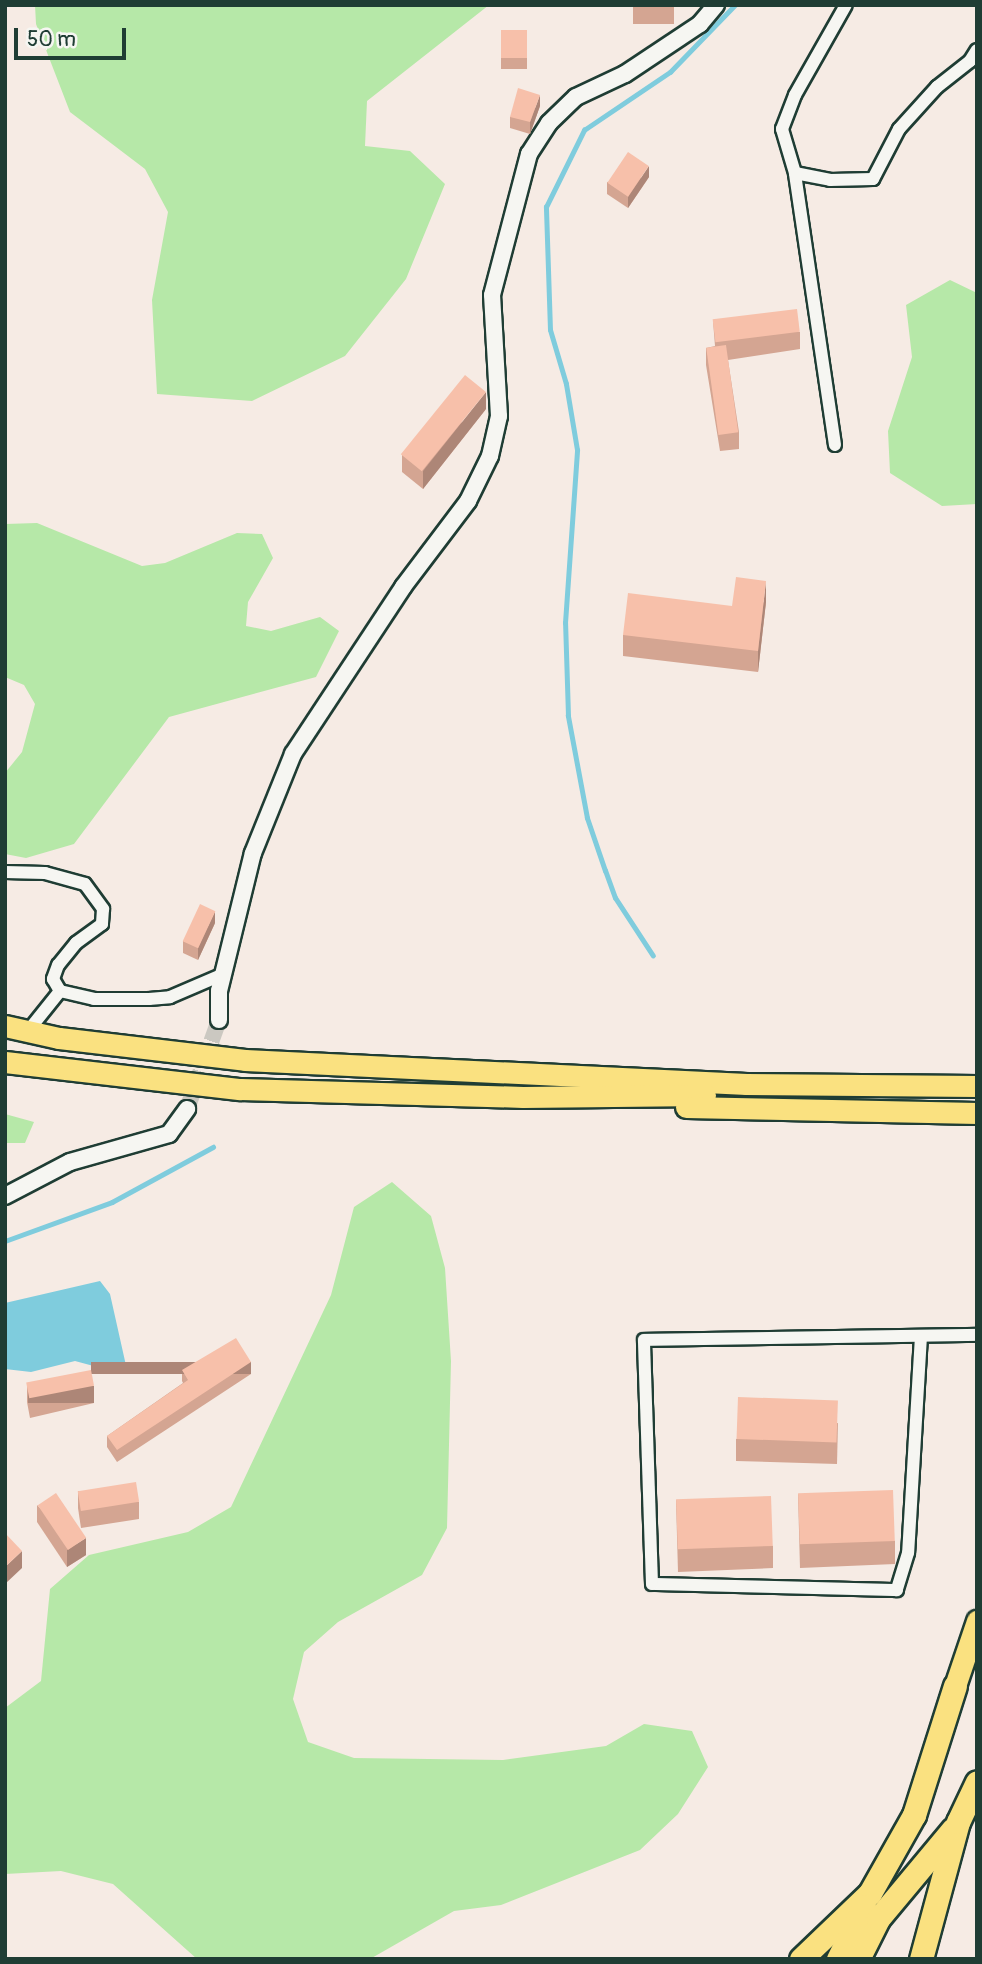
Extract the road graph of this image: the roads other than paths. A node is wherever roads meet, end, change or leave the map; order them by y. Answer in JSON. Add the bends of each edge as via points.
{"nodes":[{"id":1,"x":716,"y":5,"type":"edge"},
{"id":2,"x":846,"y":5,"type":"edge"},
{"id":3,"x":977,"y":50,"type":"edge"},
{"id":4,"x":795,"y":173,"type":"junction"},
{"id":5,"x":835,"y":445,"type":"dead end"},
{"id":6,"x":5,"y":872,"type":"edge"},
{"id":7,"x":224,"y":974,"type":"junction"},
{"id":8,"x":60,"y":992,"type":"junction"},
{"id":9,"x":219,"y":1020,"type":"tunnel mouth"},
{"id":10,"x":5,"y":1026,"type":"edge"},
{"id":11,"x":28,"y":1031,"type":"junction"},
{"id":12,"x":5,"y":1062,"type":"edge"},
{"id":13,"x":977,"y":1072,"type":"edge"},
{"id":14,"x":525,"y":1073,"type":"junction"},
{"id":15,"x":977,"y":1086,"type":"edge"},
{"id":16,"x":523,"y":1097,"type":"junction"},
{"id":17,"x":977,"y":1099,"type":"edge"},
{"id":18,"x":187,"y":1109,"type":"tunnel mouth"},
{"id":19,"x":977,"y":1113,"type":"edge"},
{"id":20,"x":5,"y":1196,"type":"edge"},
{"id":21,"x":977,"y":1335,"type":"edge"},
{"id":22,"x":921,"y":1336,"type":"junction"},
{"id":23,"x":977,"y":1621,"type":"edge"},
{"id":24,"x":955,"y":1686,"type":"joint"},
{"id":25,"x":977,"y":1782,"type":"edge"},
{"id":26,"x":958,"y":1822,"type":"junction"},
{"id":27,"x":870,"y":1893,"type":"junction"},
{"id":28,"x":801,"y":1959,"type":"edge"},
{"id":29,"x":838,"y":1959,"type":"edge"},
{"id":30,"x":858,"y":1959,"type":"edge"},
{"id":31,"x":921,"y":1959,"type":"edge"}],
"edges":[{"from":1,"to":7,"type":"street","via":[[700,24],[625,74],[576,97],[549,122],[529,155],[492,295],[499,416],[490,456],[468,501],[403,587],[293,754],[253,853]]},
{"from":2,"to":4,"type":"street","via":[[795,95],[782,129]]},
{"from":3,"to":4,"type":"street","via":[[899,129],[873,179],[830,180]]},
{"from":4,"to":5,"type":"street"},
{"from":6,"to":8,"type":"street","via":[[45,873],[85,884],[103,909],[102,924],[76,943],[58,965],[53,979]]},
{"from":7,"to":8,"type":"street","via":[[160,998],[94,999]]},
{"from":7,"to":9,"type":"street"},
{"from":8,"to":11,"type":"street"},
{"from":10,"to":11,"type":"highway"},
{"from":11,"to":14,"type":"highway","via":[[245,1060]]},
{"from":12,"to":16,"type":"highway","via":[[240,1090]]},
{"from":13,"to":14,"type":"highway","via":[[642,1069]]},
{"from":14,"to":15,"type":"highway","via":[[746,1084]]},
{"from":16,"to":17,"type":"highway","via":[[733,1094]]},
{"from":16,"to":19,"type":"highway","via":[[602,1107]]},
{"from":18,"to":20,"type":"street","via":[[169,1134],[70,1161]]},
{"from":21,"to":22,"type":"street"},
{"from":22,"to":22,"type":"street","via":[[644,1340],[652,1584],[897,1590],[908,1553]]},
{"from":23,"to":24,"type":"highway"},
{"from":24,"to":27,"type":"highway","via":[[914,1815]]},
{"from":25,"to":26,"type":"highway"},
{"from":26,"to":30,"type":"highway","via":[[878,1919]]},
{"from":26,"to":31,"type":"highway"},
{"from":27,"to":28,"type":"highway"},
{"from":27,"to":29,"type":"highway"}]}
